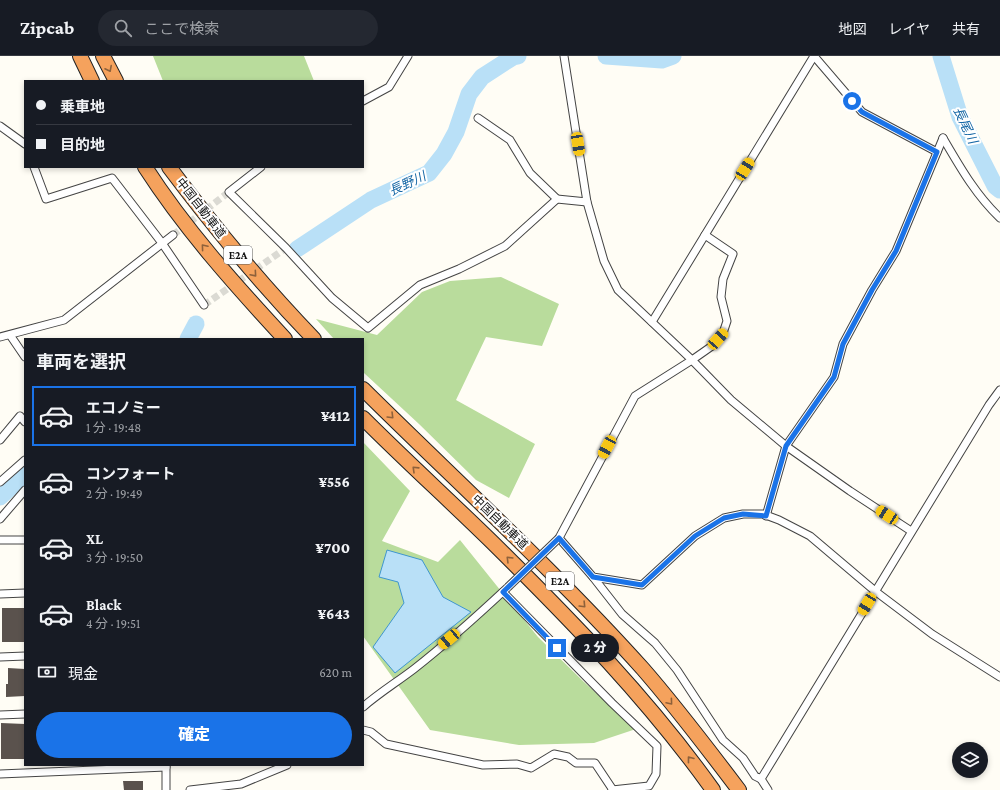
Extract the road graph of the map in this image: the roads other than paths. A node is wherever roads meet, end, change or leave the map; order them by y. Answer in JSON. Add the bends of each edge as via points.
{"nodes":[{"id":1,"x":80,"y":56,"type":"edge"},
{"id":2,"x":102,"y":56,"type":"edge"},
{"id":3,"x":408,"y":56,"type":"edge"},
{"id":4,"x":564,"y":56,"type":"edge"},
{"id":5,"x":814,"y":56,"type":"edge"},
{"id":6,"x":92,"y":80,"type":"edge"},
{"id":7,"x":115,"y":80,"type":"edge"},
{"id":8,"x":364,"y":100,"type":"edge"},
{"id":9,"x":478,"y":118,"type":"dead end"},
{"id":10,"x":0,"y":126,"type":"edge"},
{"id":11,"x":24,"y":143,"type":"edge"},
{"id":12,"x":937,"y":152,"type":"junction"},
{"id":13,"x":34,"y":168,"type":"edge"},
{"id":14,"x":146,"y":168,"type":"edge"},
{"id":15,"x":170,"y":168,"type":"edge"},
{"id":16,"x":260,"y":168,"type":"edge"},
{"id":17,"x":557,"y":199,"type":"junction"},
{"id":18,"x":587,"y":202,"type":"junction"},
{"id":19,"x":1000,"y":218,"type":"edge"},
{"id":20,"x":705,"y":234,"type":"junction"},
{"id":21,"x":173,"y":235,"type":"tunnel mouth"},
{"id":22,"x":162,"y":243,"type":"junction"},
{"id":23,"x":204,"y":305,"type":"dead end"},
{"id":24,"x":652,"y":322,"type":"junction"},
{"id":25,"x":10,"y":335,"type":"junction"},
{"id":26,"x":0,"y":338,"type":"edge"},
{"id":27,"x":284,"y":338,"type":"edge"},
{"id":28,"x":313,"y":338,"type":"edge"},
{"id":29,"x":24,"y":356,"type":"edge"},
{"id":30,"x":692,"y":360,"type":"junction"},
{"id":31,"x":364,"y":390,"type":"edge"},
{"id":32,"x":1000,"y":390,"type":"edge"},
{"id":33,"x":364,"y":419,"type":"edge"},
{"id":34,"x":24,"y":421,"type":"edge"},
{"id":35,"x":0,"y":440,"type":"edge"},
{"id":36,"x":786,"y":446,"type":"junction"},
{"id":37,"x":24,"y":462,"type":"edge"},
{"id":38,"x":0,"y":482,"type":"edge"},
{"id":39,"x":24,"y":491,"type":"edge"},
{"id":40,"x":766,"y":516,"type":"junction"},
{"id":41,"x":0,"y":520,"type":"edge"},
{"id":42,"x":911,"y":531,"type":"junction"},
{"id":43,"x":559,"y":538,"type":"junction"},
{"id":44,"x":0,"y":540,"type":"edge"},
{"id":45,"x":24,"y":540,"type":"edge"},
{"id":46,"x":593,"y":577,"type":"junction"},
{"id":47,"x":506,"y":589,"type":"junction"},
{"id":48,"x":876,"y":591,"type":"junction"},
{"id":49,"x":24,"y":593,"type":"edge"},
{"id":50,"x":0,"y":594,"type":"edge"},
{"id":51,"x":24,"y":656,"type":"edge"},
{"id":52,"x":0,"y":657,"type":"edge"},
{"id":53,"x":1000,"y":677,"type":"edge"},
{"id":54,"x":364,"y":706,"type":"edge"},
{"id":55,"x":24,"y":714,"type":"edge"},
{"id":56,"x":0,"y":715,"type":"edge"},
{"id":57,"x":364,"y":730,"type":"edge"},
{"id":58,"x":166,"y":766,"type":"edge"},
{"id":59,"x":285,"y":766,"type":"edge"},
{"id":60,"x":0,"y":774,"type":"edge"},
{"id":61,"x":761,"y":779,"type":"junction"},
{"id":62,"x":166,"y":790,"type":"edge"},
{"id":63,"x":190,"y":790,"type":"edge"},
{"id":64,"x":613,"y":790,"type":"edge"},
{"id":65,"x":713,"y":790,"type":"edge"},
{"id":66,"x":739,"y":790,"type":"edge"},
{"id":67,"x":768,"y":790,"type":"edge"}],
"edges":[{"from":1,"to":6,"type":"highway"},
{"from":2,"to":7,"type":"highway","one_way":true},
{"from":3,"to":8,"type":"street","via":[[389,87]]},
{"from":4,"to":18,"type":"street"},
{"from":5,"to":12,"type":"street","via":[[862,112]]},
{"from":5,"to":20,"type":"street"},
{"from":9,"to":17,"type":"street","via":[[510,140],[530,173]]},
{"from":10,"to":11,"type":"street"},
{"from":12,"to":19,"type":"street","via":[[943,138],[969,183]]},
{"from":12,"to":36,"type":"street","via":[[896,251],[843,344],[834,377]]},
{"from":13,"to":22,"type":"street","via":[[46,199],[112,178]]},
{"from":27,"to":14,"type":"highway","name":"中国自動車道","number":"E2A","one_way":true,"via":[[189,229]]},
{"from":15,"to":28,"type":"highway","name":"中国自動車道","number":"E2A","one_way":true,"via":[[244,262]]},
{"from":16,"to":17,"type":"street","via":[[229,192],[332,298],[368,328],[420,285],[505,246]]},
{"from":17,"to":18,"type":"street"},
{"from":18,"to":24,"type":"street","via":[[604,261],[618,290]]},
{"from":20,"to":24,"type":"street"},
{"from":20,"to":30,"type":"street","via":[[733,254],[723,279],[721,297],[727,321],[723,333],[712,346]]},
{"from":21,"to":22,"type":"street"},
{"from":22,"to":23,"type":"street"},
{"from":22,"to":25,"type":"street","via":[[64,320]]},
{"from":24,"to":30,"type":"street"},
{"from":25,"to":26,"type":"street"},
{"from":25,"to":29,"type":"street"},
{"from":30,"to":36,"type":"street","via":[[731,400]]},
{"from":30,"to":43,"type":"street","via":[[635,396]]},
{"from":31,"to":66,"type":"highway","name":"中国自動車道","number":"E2A","one_way":true,"via":[[598,620],[686,720]]},
{"from":32,"to":42,"type":"street"},
{"from":65,"to":33,"type":"highway","name":"中国自動車道","number":"E2A","one_way":true,"via":[[666,728],[584,634]]},
{"from":34,"to":35,"type":"street","via":[[20,416]]},
{"from":36,"to":40,"type":"street"},
{"from":36,"to":42,"type":"street"},
{"from":37,"to":38,"type":"street"},
{"from":39,"to":41,"type":"street"},
{"from":40,"to":46,"type":"street","via":[[743,514],[724,518],[695,536],[642,585]]},
{"from":40,"to":48,"type":"street","via":[[810,536]]},
{"from":42,"to":48,"type":"street"},
{"from":43,"to":46,"type":"street"},
{"from":43,"to":47,"type":"street","bridge":true},
{"from":44,"to":45,"type":"street"},
{"from":46,"to":61,"type":"street","via":[[622,614],[655,643],[677,670],[723,740],[743,758],[755,776]]},
{"from":47,"to":54,"type":"street","via":[[414,669]]},
{"from":47,"to":64,"type":"street","via":[[612,703],[657,746],[656,774],[649,786]]},
{"from":48,"to":53,"type":"street","via":[[932,634]]},
{"from":48,"to":61,"type":"street"},
{"from":49,"to":50,"type":"street"},
{"from":51,"to":52,"type":"street"},
{"from":55,"to":56,"type":"street"},
{"from":57,"to":64,"type":"street","via":[[371,732],[386,744],[483,765],[517,764],[531,768],[554,754],[568,757],[576,763],[595,764]]},
{"from":58,"to":60,"type":"street"},
{"from":58,"to":62,"type":"street"},
{"from":59,"to":63,"type":"street","via":[[241,784]]},
{"from":61,"to":67,"type":"street"}]}
